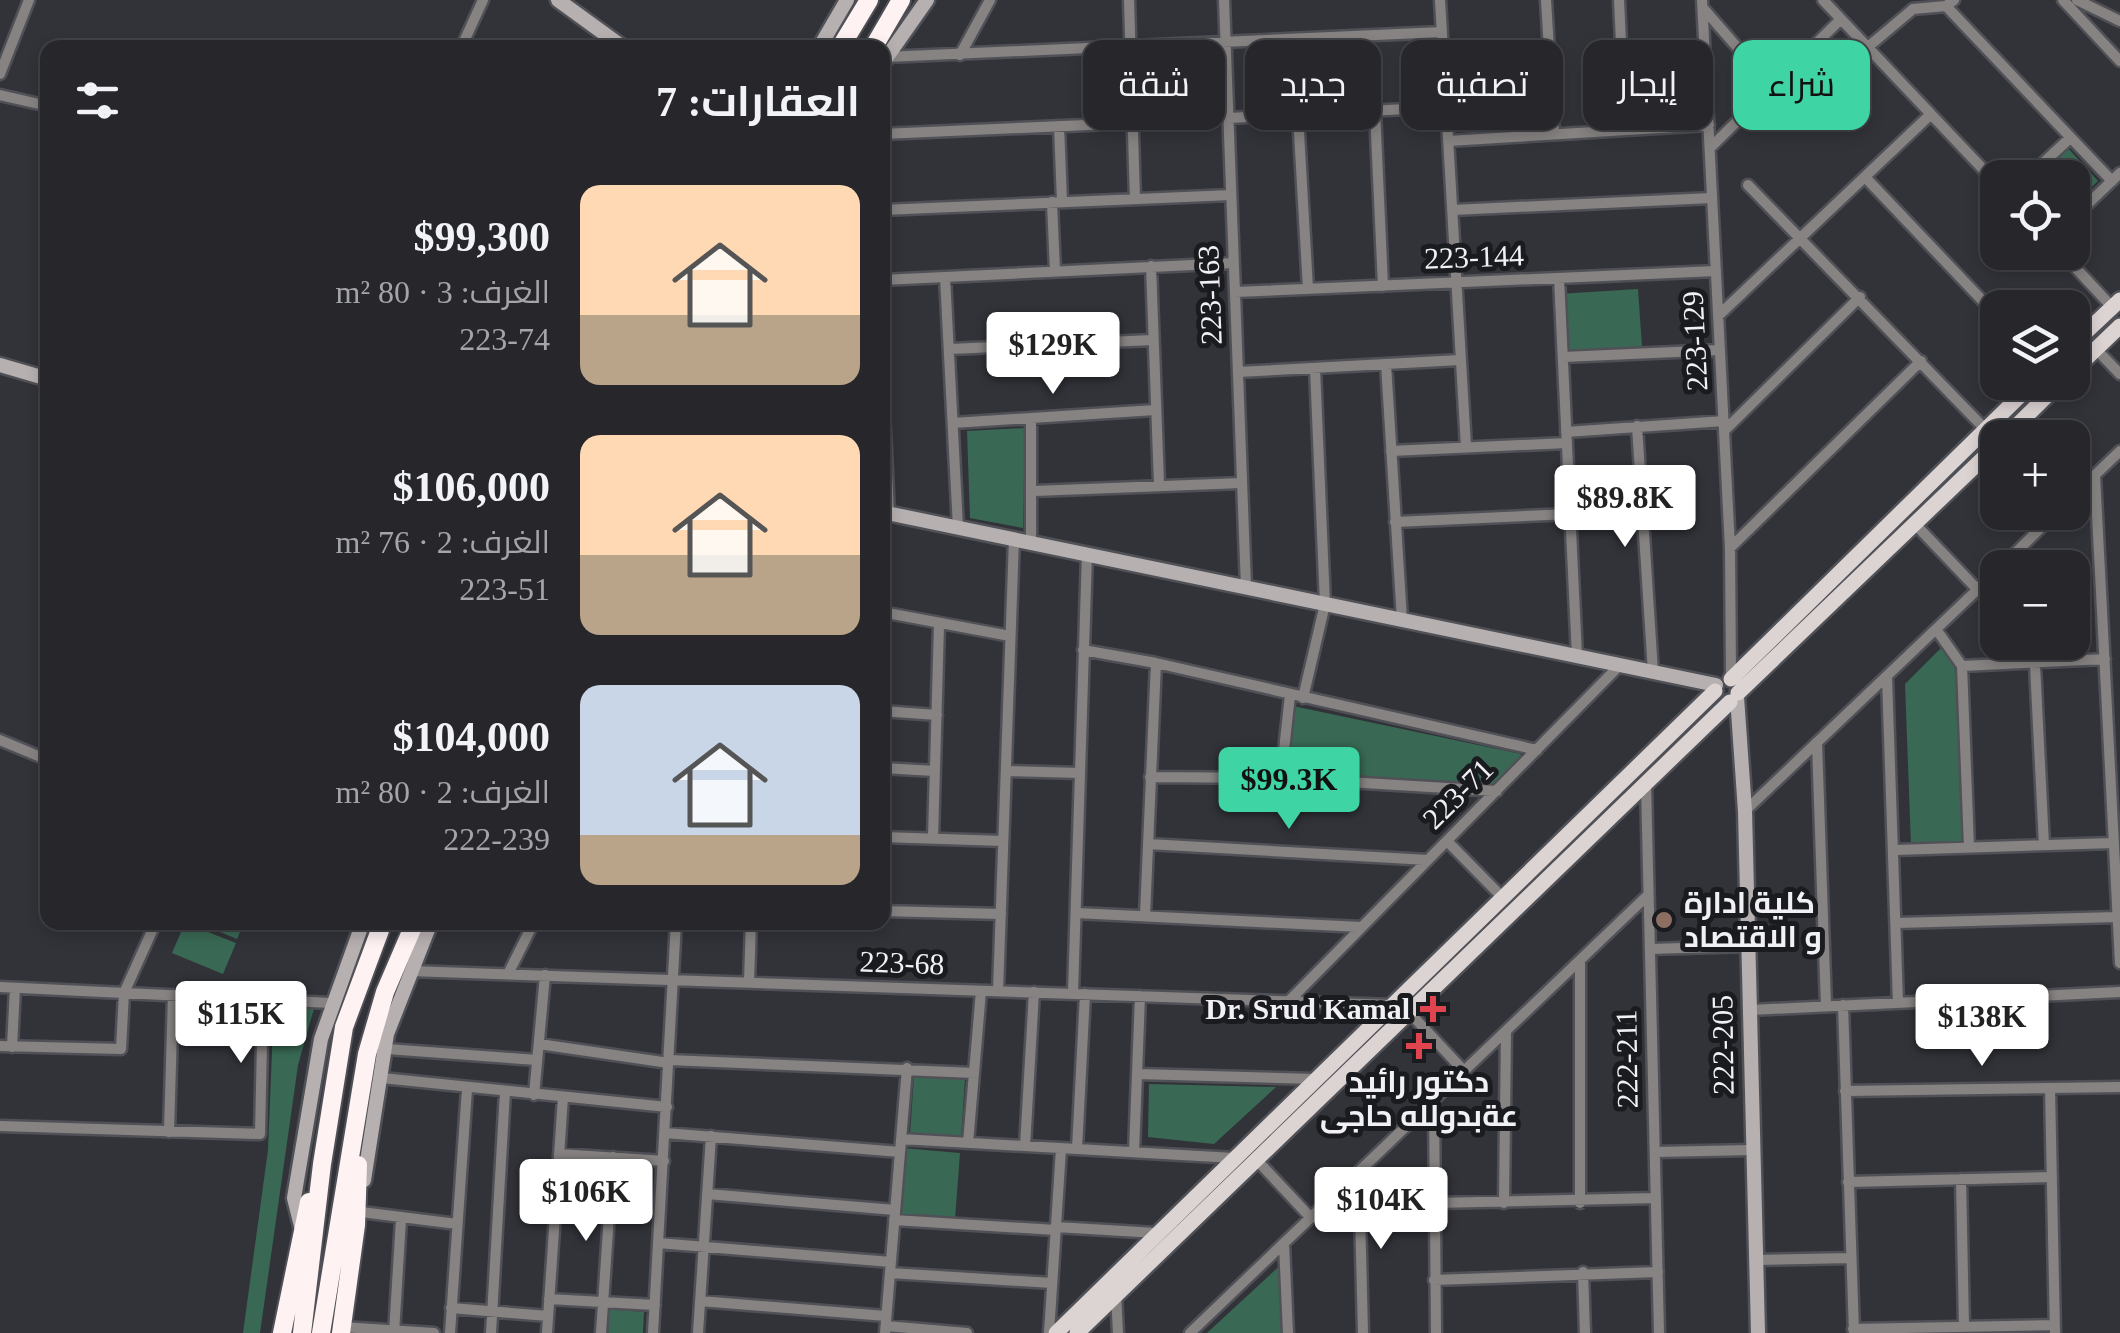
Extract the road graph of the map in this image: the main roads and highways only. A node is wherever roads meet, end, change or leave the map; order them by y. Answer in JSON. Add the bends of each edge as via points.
{"nodes":[{"id":1,"x":869,"y":0,"type":"edge"},
{"id":2,"x":902,"y":0,"type":"edge"},
{"id":3,"x":845,"y":40,"type":"edge"},
{"id":4,"x":887,"y":40,"type":"edge"},
{"id":5,"x":2116,"y":304,"type":"edge"},
{"id":6,"x":2120,"y":326,"type":"edge"},
{"id":7,"x":2090,"y":328,"type":"edge"},
{"id":8,"x":2090,"y":355,"type":"edge"},
{"id":9,"x":2016,"y":400,"type":"edge"},
{"id":10,"x":2043,"y":400,"type":"edge"},
{"id":11,"x":2023,"y":420,"type":"edge"},
{"id":12,"x":1980,"y":461,"type":"edge"},
{"id":13,"x":1728,"y":691,"type":"junction"},
{"id":14,"x":378,"y":930,"type":"edge"},
{"id":15,"x":413,"y":930,"type":"edge"},
{"id":16,"x":1400,"y":1008,"type":"junction"},
{"id":17,"x":1345,"y":1060,"type":"junction"},
{"id":18,"x":366,"y":1105,"type":"junction"},
{"id":19,"x":322,"y":1164,"type":"junction"},
{"id":20,"x":341,"y":1330,"type":"edge"},
{"id":21,"x":282,"y":1333,"type":"edge"},
{"id":22,"x":302,"y":1333,"type":"edge"},
{"id":23,"x":321,"y":1333,"type":"edge"},
{"id":24,"x":1053,"y":1333,"type":"edge"},
{"id":25,"x":1077,"y":1333,"type":"edge"}],
"edges":[{"from":1,"to":3,"type":"highway"},
{"from":2,"to":4,"type":"highway"},
{"from":5,"to":7,"type":"main road"},
{"from":6,"to":8,"type":"main road"},
{"from":9,"to":13,"type":"main road"},
{"from":10,"to":11,"type":"main road"},
{"from":12,"to":13,"type":"main road"},
{"from":13,"to":16,"type":"main road","via":[[1504,899]]},
{"from":13,"to":16,"type":"main road","via":[[1646,784]]},
{"from":14,"to":19,"type":"highway","via":[[350,979],[335,1025]]},
{"from":15,"to":18,"type":"highway","via":[[380,1009]]},
{"from":16,"to":17,"type":"main road"},
{"from":17,"to":24,"type":"main road","via":[[1316,1079]]},
{"from":17,"to":25,"type":"main road"},
{"from":18,"to":20,"type":"highway"},
{"from":18,"to":23,"type":"highway"},
{"from":19,"to":21,"type":"highway","via":[[301,1226]]},
{"from":19,"to":22,"type":"highway"}]}
